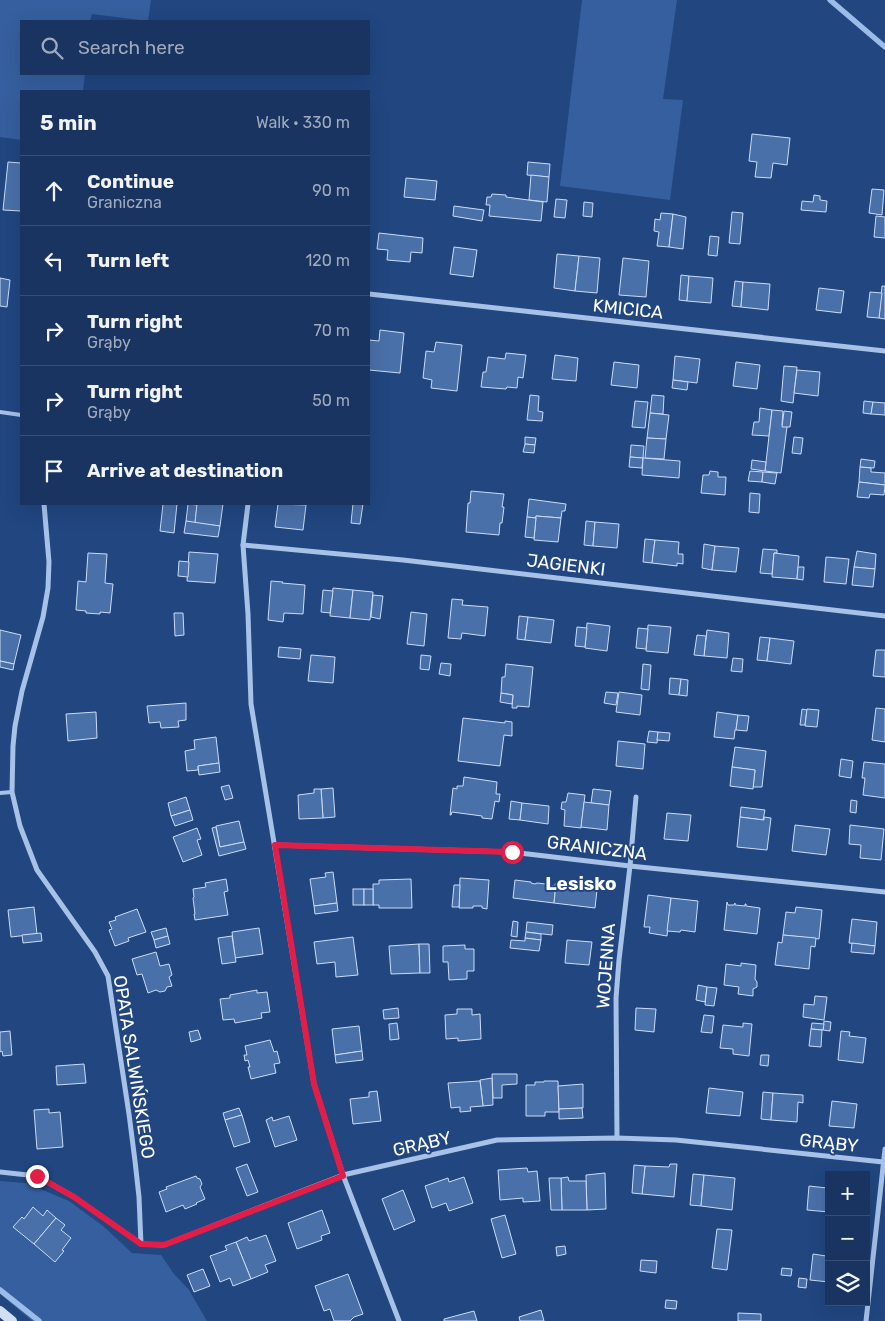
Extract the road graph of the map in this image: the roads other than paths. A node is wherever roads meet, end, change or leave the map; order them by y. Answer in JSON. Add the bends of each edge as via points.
{"nodes":[{"id":1,"x":370,"y":294,"type":"edge"},
{"id":2,"x":885,"y":351,"type":"edge"},
{"id":3,"x":0,"y":412,"type":"edge"},
{"id":4,"x":20,"y":415,"type":"edge"},
{"id":5,"x":44,"y":505,"type":"edge"},
{"id":6,"x":248,"y":505,"type":"edge"},
{"id":7,"x":243,"y":545,"type":"junction"},
{"id":8,"x":885,"y":616,"type":"edge"},
{"id":9,"x":12,"y":792,"type":"junction"},
{"id":10,"x":0,"y":793,"type":"edge"},
{"id":11,"x":636,"y":798,"type":"dead end"},
{"id":12,"x":275,"y":845,"type":"junction"},
{"id":13,"x":630,"y":866,"type":"junction"},
{"id":14,"x":885,"y":892,"type":"edge"},
{"id":15,"x":616,"y":1138,"type":"junction"},
{"id":16,"x":885,"y":1149,"type":"edge"},
{"id":17,"x":883,"y":1162,"type":"junction"},
{"id":18,"x":0,"y":1172,"type":"edge"},
{"id":19,"x":343,"y":1176,"type":"junction"},
{"id":20,"x":141,"y":1244,"type":"junction"},
{"id":21,"x":0,"y":1311,"type":"edge"},
{"id":22,"x":12,"y":1321,"type":"edge"},
{"id":23,"x":399,"y":1321,"type":"edge"},
{"id":24,"x":866,"y":1321,"type":"edge"}],
"edges":[{"from":1,"to":2,"type":"street","name":"KMICICA"},
{"from":3,"to":4,"type":"lane"},
{"from":5,"to":9,"type":"street","name":"OPATA SALWIŃSKIEGO","via":[[48,588],[16,726]]},
{"from":6,"to":7,"type":"street"},
{"from":7,"to":8,"type":"street","name":"JAGIENKI","via":[[403,560]]},
{"from":7,"to":12,"type":"street","via":[[251,704]]},
{"from":9,"to":10,"type":"lane"},
{"from":9,"to":20,"type":"street","name":"OPATA SALWIŃSKIEGO","via":[[20,826],[37,870],[95,952],[108,976],[135,1161]]},
{"from":11,"to":13,"type":"street","name":"WOJENNA"},
{"from":12,"to":13,"type":"street","name":"GRANICZNA","via":[[512,852]]},
{"from":12,"to":19,"type":"street","via":[[314,1084]]},
{"from":13,"to":14,"type":"street","name":"GRANICZNA"},
{"from":13,"to":15,"type":"street","name":"WOJENNA","via":[[616,998]]},
{"from":15,"to":17,"type":"street","name":"GRĄBY","via":[[676,1140]]},
{"from":15,"to":19,"type":"street","name":"GRĄBY","via":[[497,1140]]},
{"from":16,"to":17,"type":"street"},
{"from":17,"to":24,"type":"street"},
{"from":18,"to":20,"type":"street","via":[[37,1176],[74,1197]]},
{"from":19,"to":20,"type":"street","name":"GRĄBY","via":[[164,1245]]},
{"from":19,"to":23,"type":"street"},
{"from":21,"to":22,"type":"street"}]}
